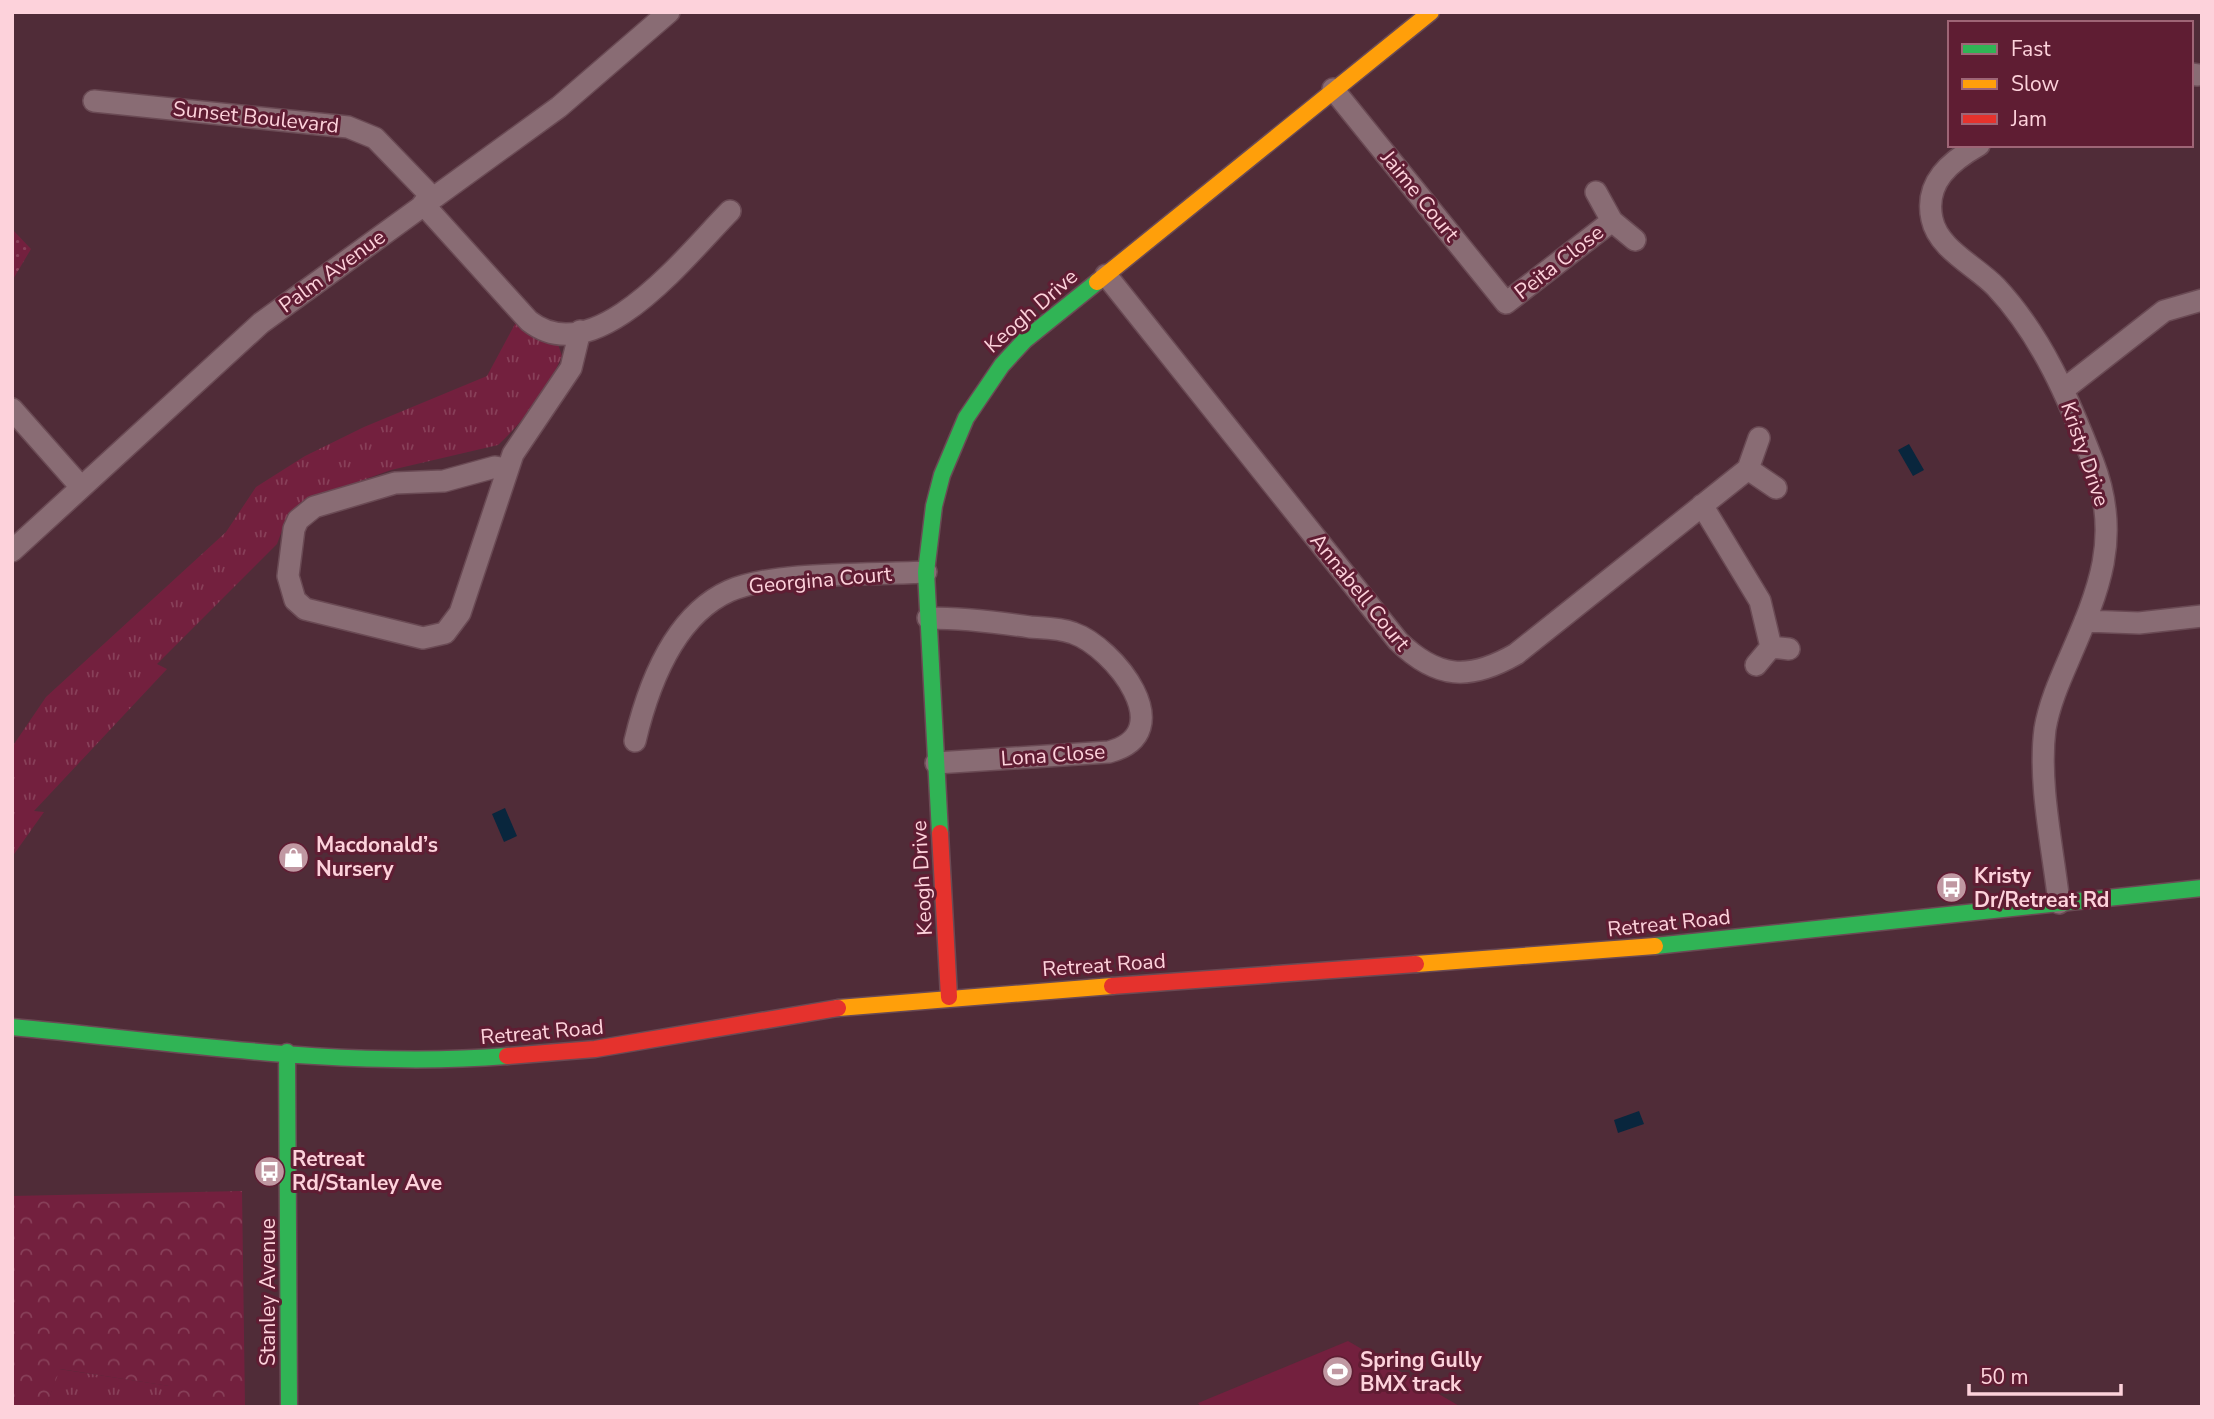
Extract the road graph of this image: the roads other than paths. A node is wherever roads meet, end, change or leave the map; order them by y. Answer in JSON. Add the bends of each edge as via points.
{"nodes":[{"id":1,"x":669,"y":12,"type":"edge"},
{"id":2,"x":1431,"y":12,"type":"edge"},
{"id":3,"x":1334,"y":89,"type":"junction"},
{"id":4,"x":94,"y":101,"type":"dead end"},
{"id":5,"x":1976,"y":147,"type":"edge"},
{"id":6,"x":1595,"y":192,"type":"dead end"},
{"id":7,"x":428,"y":200,"type":"junction"},
{"id":8,"x":730,"y":211,"type":"dead end"},
{"id":9,"x":1612,"y":221,"type":"junction"},
{"id":10,"x":1635,"y":240,"type":"dead end"},
{"id":11,"x":1106,"y":275,"type":"junction"},
{"id":12,"x":2202,"y":300,"type":"edge"},
{"id":13,"x":1506,"y":303,"type":"joint"},
{"id":14,"x":580,"y":331,"type":"junction"},
{"id":15,"x":2063,"y":390,"type":"junction"},
{"id":16,"x":12,"y":409,"type":"edge"},
{"id":17,"x":1759,"y":438,"type":"dead end"},
{"id":18,"x":507,"y":469,"type":"junction"},
{"id":19,"x":1748,"y":469,"type":"junction"},
{"id":20,"x":81,"y":487,"type":"junction"},
{"id":21,"x":1776,"y":488,"type":"dead end"},
{"id":22,"x":1702,"y":505,"type":"junction"},
{"id":23,"x":12,"y":551,"type":"edge"},
{"id":24,"x":926,"y":572,"type":"junction"},
{"id":25,"x":2202,"y":616,"type":"edge"},
{"id":26,"x":928,"y":618,"type":"junction"},
{"id":27,"x":2085,"y":621,"type":"junction"},
{"id":28,"x":1756,"y":665,"type":"dead end"},
{"id":29,"x":635,"y":741,"type":"dead end"},
{"id":30,"x":936,"y":763,"type":"junction"},
{"id":31,"x":2202,"y":888,"type":"edge"},
{"id":32,"x":2059,"y":903,"type":"junction"},
{"id":33,"x":949,"y":997,"type":"junction"},
{"id":34,"x":12,"y":1027,"type":"edge"},
{"id":35,"x":287,"y":1052,"type":"junction"},
{"id":36,"x":289,"y":1407,"type":"edge"}],
"edges":[{"from":1,"to":7,"type":"street","name":"Palm Avenue","via":[[559,107]]},
{"from":2,"to":3,"type":"street","name":"Keogh Drive"},
{"from":3,"to":11,"type":"street","name":"Keogh Drive"},
{"from":3,"to":13,"type":"street","name":"Jaime Court"},
{"from":4,"to":7,"type":"street","name":"Sunset Boulevard","via":[[348,127],[375,138]]},
{"from":5,"to":15,"type":"street","name":"Kristy Drive","via":[[1941,173],[1931,196],[1935,229],[1996,287],[2021,318]]},
{"from":6,"to":9,"type":"street","name":"Peita Close"},
{"from":7,"to":14,"type":"street","name":"Sunset Boulevard","via":[[529,321],[551,332]]},
{"from":7,"to":20,"type":"street","name":"Palm Avenue","via":[[261,323]]},
{"from":8,"to":14,"type":"street","via":[[633,308],[604,325]]},
{"from":9,"to":10,"type":"street","name":"Peita Close"},
{"from":9,"to":13,"type":"street","name":"Peita Close"},
{"from":11,"to":22,"type":"street","name":"Annabell Court","via":[[1398,641],[1432,668],[1466,673],[1516,654]]},
{"from":11,"to":24,"type":"street","name":"Keogh Drive","via":[[1025,340],[978,394],[944,467],[933,510]]},
{"from":12,"to":15,"type":"street","via":[[2164,311]]},
{"from":14,"to":18,"type":"street","via":[[570,368],[520,441]]},
{"from":15,"to":27,"type":"street","name":"Kristy Drive","via":[[2094,465],[2107,520],[2104,568]]},
{"from":16,"to":20,"type":"street"},
{"from":17,"to":19,"type":"street"},
{"from":18,"to":18,"type":"street","via":[[460,613],[444,633],[423,638],[316,614],[295,600],[288,576],[290,543],[298,520],[314,507],[395,483],[444,481],[495,467]]},
{"from":19,"to":21,"type":"street"},
{"from":19,"to":22,"type":"street","name":"Annabell Court"},
{"from":20,"to":23,"type":"street","name":"Palm Avenue"},
{"from":22,"to":28,"type":"street","via":[[1760,601],[1780,648]]},
{"from":24,"to":26,"type":"street","name":"Keogh Drive"},
{"from":24,"to":29,"type":"street","name":"Georgina Court","via":[[773,580],[728,592],[694,618],[668,654],[652,683]]},
{"from":25,"to":27,"type":"street","via":[[2139,623]]},
{"from":26,"to":30,"type":"street","name":"Keogh Drive"},
{"from":26,"to":30,"type":"street","name":"Lona Close","via":[[1056,630],[1086,638],[1101,649],[1135,693],[1143,719],[1134,741],[1110,752]]},
{"from":27,"to":32,"type":"street","name":"Kristy Drive","via":[[2045,729]]},
{"from":30,"to":33,"type":"street","name":"Keogh Drive"},
{"from":31,"to":32,"type":"street","name":"Retreat Road"},
{"from":32,"to":33,"type":"street","name":"Retreat Road","via":[[1617,950]]},
{"from":33,"to":35,"type":"street","name":"Retreat Road","via":[[809,1012],[551,1054],[402,1060]]},
{"from":34,"to":35,"type":"street","name":"Retreat Road"},
{"from":35,"to":36,"type":"street","name":"Stanley Avenue"}]}
